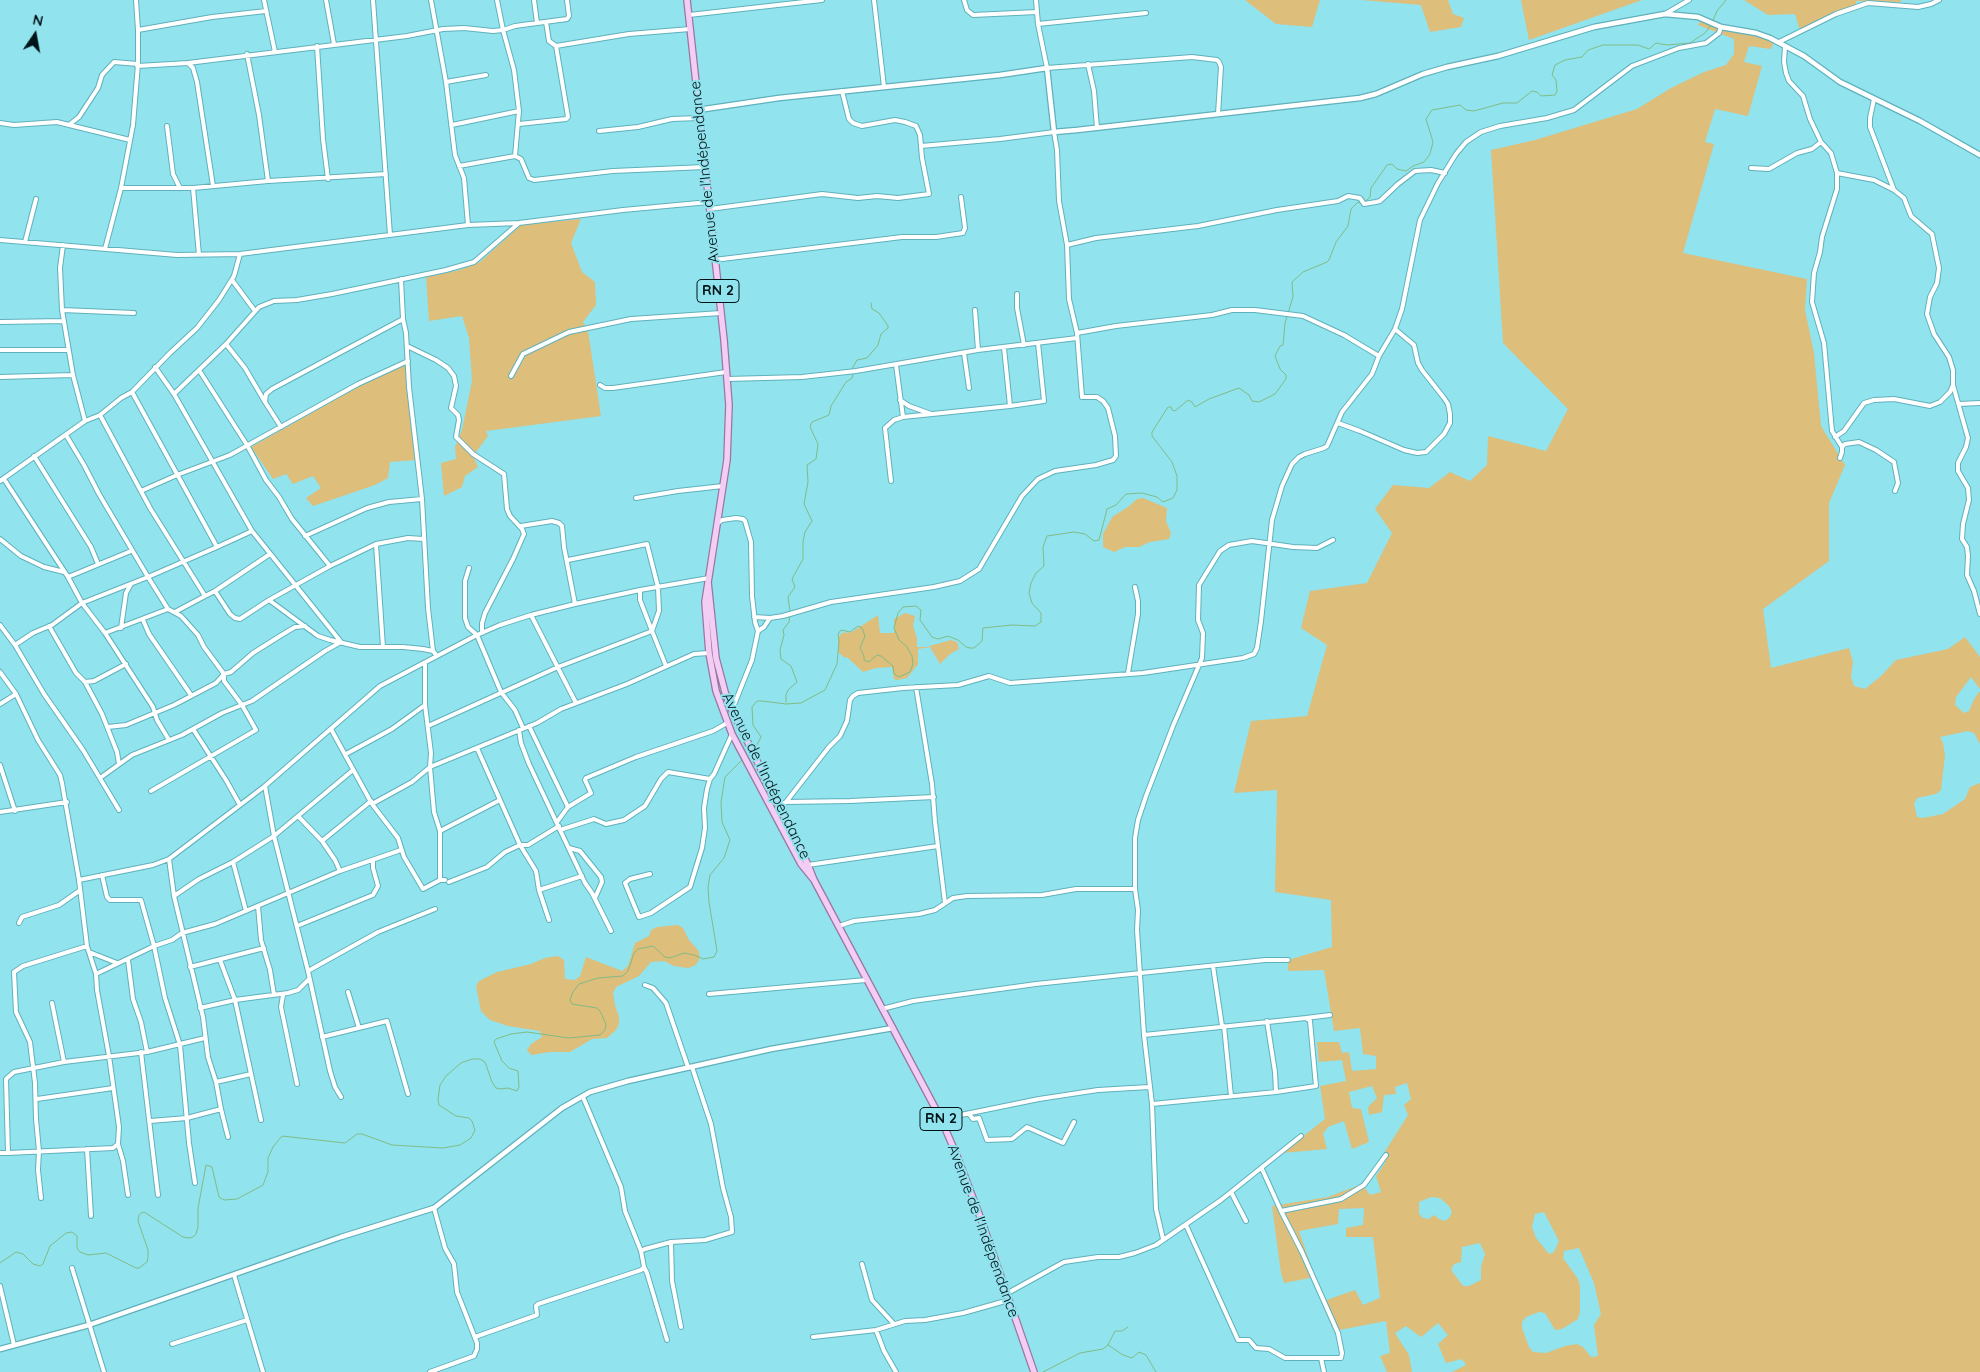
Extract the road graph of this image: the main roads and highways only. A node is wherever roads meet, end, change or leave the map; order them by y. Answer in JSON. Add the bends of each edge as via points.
{"nodes":[{"id":1,"x":687,"y":0,"type":"edge"},
{"id":2,"x":709,"y":580,"type":"junction"},
{"id":3,"x":814,"y":880,"type":"junction"},
{"id":4,"x":1034,"y":1372,"type":"edge"}],
"edges":[{"from":1,"to":2,"type":"main road","name":"Avenue de l'Indépendance","number":"RN 2","via":[[729,405],[723,486]]},
{"from":2,"to":3,"type":"main road","name":"Avenue de l'Indépendance","number":"RN 2","via":[[716,658],[724,692]]},
{"from":2,"to":3,"type":"main road","name":"Avenue de l'Indépendance","number":"RN 2","via":[[705,602],[708,653],[727,723],[801,864]]},
{"from":3,"to":4,"type":"main road","name":"Avenue de l'Indépendance","number":"RN 2","via":[[941,1119]]}]}
